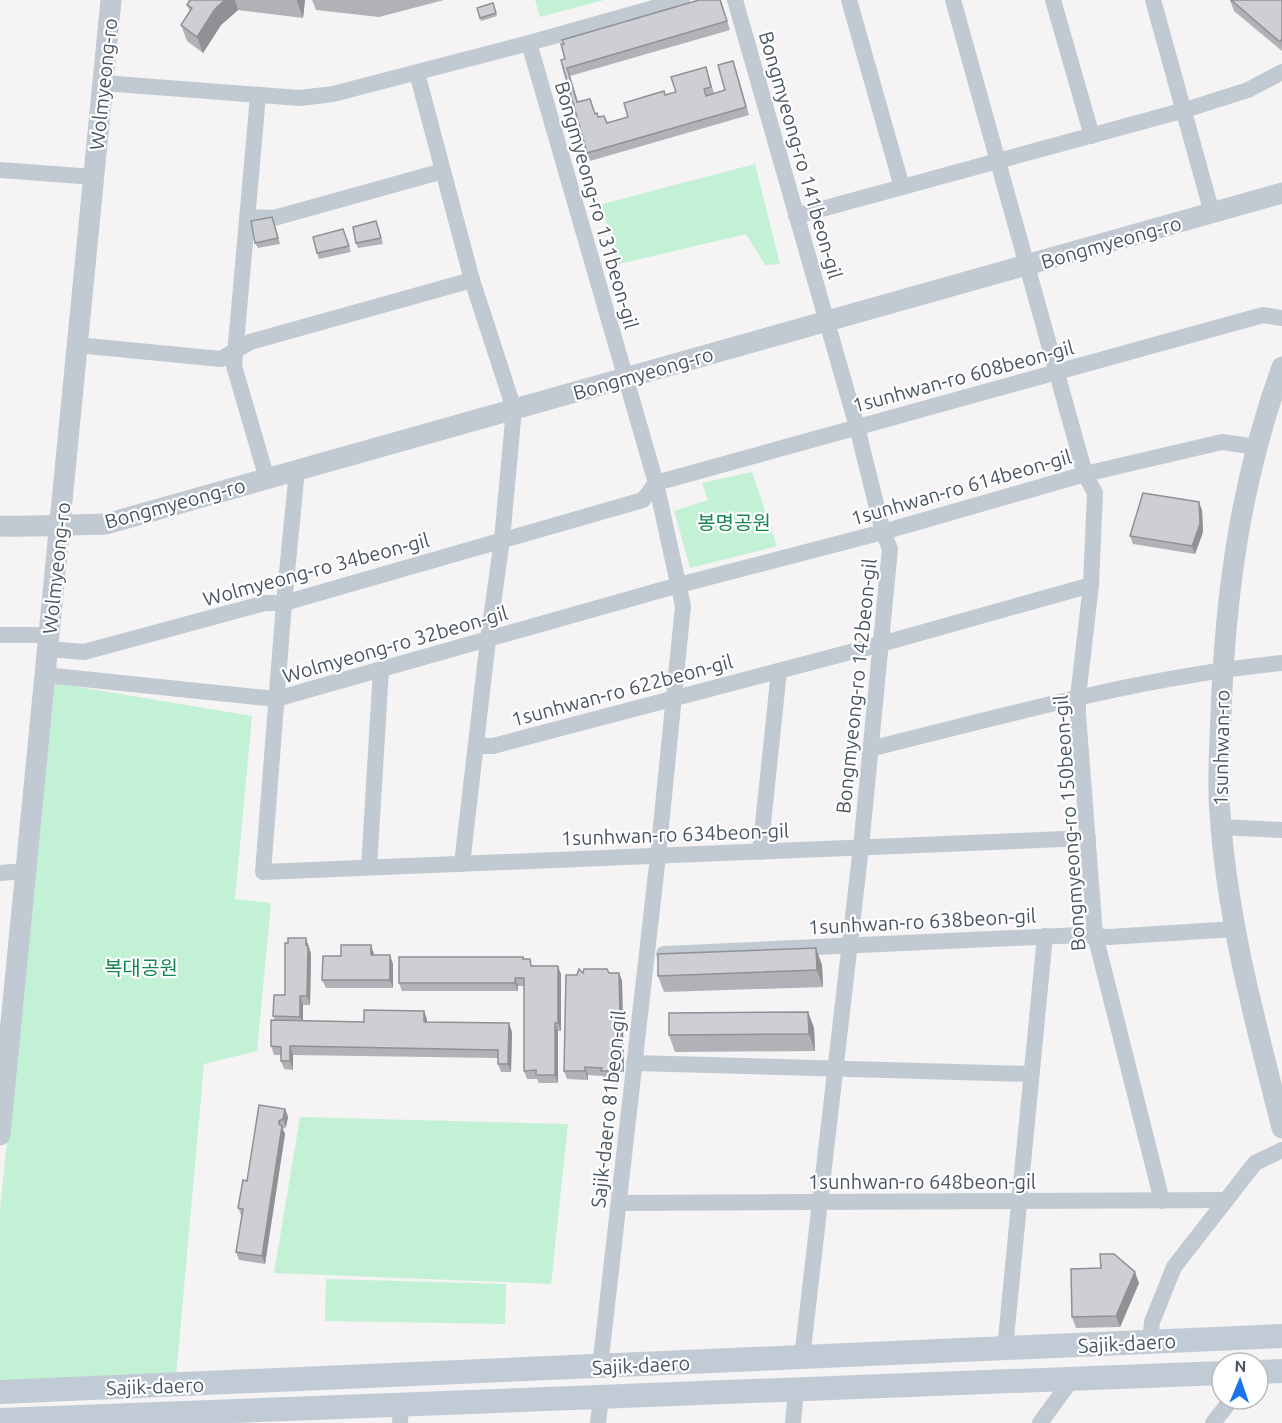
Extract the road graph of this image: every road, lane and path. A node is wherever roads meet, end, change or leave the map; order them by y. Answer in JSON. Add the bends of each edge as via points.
{"nodes":[{"id":1,"x":111,"y":0,"type":"edge"},
{"id":2,"x":682,"y":0,"type":"edge"},
{"id":3,"x":735,"y":0,"type":"edge"},
{"id":4,"x":849,"y":0,"type":"edge"},
{"id":5,"x":953,"y":0,"type":"edge"},
{"id":6,"x":1053,"y":0,"type":"edge"},
{"id":7,"x":1153,"y":0,"type":"edge"},
{"id":8,"x":529,"y":43,"type":"junction"},
{"id":9,"x":1282,"y":72,"type":"edge"},
{"id":10,"x":417,"y":73,"type":"junction"},
{"id":11,"x":103,"y":83,"type":"junction"},
{"id":12,"x":258,"y":96,"type":"junction"},
{"id":13,"x":1185,"y":110,"type":"junction"},
{"id":14,"x":1092,"y":136,"type":"junction"},
{"id":15,"x":997,"y":161,"type":"junction"},
{"id":16,"x":0,"y":170,"type":"edge"},
{"id":17,"x":443,"y":171,"type":"junction"},
{"id":18,"x":94,"y":177,"type":"junction"},
{"id":19,"x":902,"y":187,"type":"junction"},
{"id":20,"x":1282,"y":193,"type":"edge"},
{"id":21,"x":1212,"y":213,"type":"junction"},
{"id":22,"x":796,"y":216,"type":"junction"},
{"id":23,"x":248,"y":217,"type":"junction"},
{"id":24,"x":1028,"y":266,"type":"junction"},
{"id":25,"x":472,"y":280,"type":"junction"},
{"id":26,"x":1282,"y":318,"type":"edge"},
{"id":27,"x":826,"y":322,"type":"junction"},
{"id":28,"x":77,"y":345,"type":"junction"},
{"id":29,"x":236,"y":348,"type":"junction"},
{"id":30,"x":1282,"y":367,"type":"edge"},
{"id":31,"x":1056,"y":372,"type":"junction"},
{"id":32,"x":625,"y":378,"type":"junction"},
{"id":33,"x":1278,"y":389,"type":"edge"},
{"id":34,"x":514,"y":409,"type":"junction"},
{"id":35,"x":857,"y":428,"type":"junction"},
{"id":36,"x":1257,"y":447,"type":"junction"},
{"id":37,"x":297,"y":470,"type":"junction"},
{"id":38,"x":1085,"y":474,"type":"junction"},
{"id":39,"x":267,"y":479,"type":"junction"},
{"id":40,"x":656,"y":483,"type":"junction"},
{"id":41,"x":60,"y":525,"type":"junction"},
{"id":42,"x":0,"y":526,"type":"edge"},
{"id":43,"x":883,"y":532,"type":"junction"},
{"id":44,"x":502,"y":540,"type":"junction"},
{"id":45,"x":679,"y":585,"type":"junction"},
{"id":46,"x":1091,"y":585,"type":"junction"},
{"id":47,"x":284,"y":603,"type":"junction"},
{"id":48,"x":0,"y":635,"type":"edge"},
{"id":49,"x":488,"y":640,"type":"junction"},
{"id":50,"x":48,"y":642,"type":"junction"},
{"id":51,"x":880,"y":644,"type":"junction"},
{"id":52,"x":1282,"y":663,"type":"edge"},
{"id":53,"x":1222,"y":669,"type":"junction"},
{"id":54,"x":381,"y":670,"type":"junction"},
{"id":55,"x":779,"y":671,"type":"junction"},
{"id":56,"x":45,"y":675,"type":"junction"},
{"id":57,"x":1078,"y":697,"type":"junction"},
{"id":58,"x":675,"y":698,"type":"junction"},
{"id":59,"x":276,"y":699,"type":"junction"},
{"id":60,"x":476,"y":746,"type":"junction"},
{"id":61,"x":870,"y":749,"type":"junction"},
{"id":62,"x":1221,"y":827,"type":"junction"},
{"id":63,"x":1282,"y":830,"type":"edge"},
{"id":64,"x":1088,"y":838,"type":"junction"},
{"id":65,"x":861,"y":847,"type":"junction"},
{"id":66,"x":760,"y":852,"type":"junction"},
{"id":67,"x":658,"y":856,"type":"junction"},
{"id":68,"x":462,"y":864,"type":"junction"},
{"id":69,"x":369,"y":867,"type":"junction"},
{"id":70,"x":26,"y":872,"type":"junction"},
{"id":71,"x":0,"y":873,"type":"edge"},
{"id":72,"x":1235,"y":929,"type":"junction"},
{"id":73,"x":1095,"y":935,"type":"junction"},
{"id":74,"x":1045,"y":936,"type":"junction"},
{"id":75,"x":850,"y":946,"type":"junction"},
{"id":76,"x":647,"y":955,"type":"junction"},
{"id":77,"x":634,"y":1063,"type":"junction"},
{"id":78,"x":3,"y":1067,"type":"edge"},
{"id":79,"x":835,"y":1069,"type":"junction"},
{"id":80,"x":1031,"y":1074,"type":"junction"},
{"id":81,"x":1279,"y":1106,"type":"edge"},
{"id":82,"x":1282,"y":1128,"type":"edge"},
{"id":83,"x":0,"y":1135,"type":"edge"},
{"id":84,"x":1282,"y":1150,"type":"edge"},
{"id":85,"x":1226,"y":1200,"type":"junction"},
{"id":86,"x":1019,"y":1201,"type":"junction"},
{"id":87,"x":1162,"y":1201,"type":"junction"},
{"id":88,"x":619,"y":1203,"type":"junction"},
{"id":89,"x":820,"y":1203,"type":"junction"},
{"id":90,"x":1282,"y":1318,"type":"edge"},
{"id":91,"x":1282,"y":1336,"type":"edge"},
{"id":92,"x":1233,"y":1339,"type":"junction"},
{"id":93,"x":1150,"y":1342,"type":"junction"},
{"id":94,"x":1005,"y":1349,"type":"junction"},
{"id":95,"x":802,"y":1358,"type":"junction"},
{"id":96,"x":600,"y":1367,"type":"junction"},
{"id":97,"x":1210,"y":1373,"type":"edge"},
{"id":98,"x":1072,"y":1379,"type":"junction"},
{"id":99,"x":796,"y":1389,"type":"junction"},
{"id":100,"x":0,"y":1392,"type":"edge"},
{"id":101,"x":601,"y":1397,"type":"junction"},
{"id":102,"x":1222,"y":1411,"type":"edge"},
{"id":103,"x":401,"y":1414,"type":"edge"},
{"id":104,"x":199,"y":1418,"type":"edge"},
{"id":105,"x":0,"y":1420,"type":"edge"},
{"id":106,"x":598,"y":1423,"type":"edge"},
{"id":107,"x":793,"y":1423,"type":"edge"},
{"id":108,"x":1040,"y":1423,"type":"edge"},
{"id":109,"x":1213,"y":1423,"type":"edge"}],
"edges":[{"from":1,"to":11,"type":"street","name":"Wolmyeong-ro"},
{"from":2,"to":8,"type":"street"},
{"from":3,"to":22,"type":"street","name":"Bongmyeong-ro 141beon-gil"},
{"from":4,"to":19,"type":"street"},
{"from":5,"to":15,"type":"street","name":"Bongmyeong-ro 150beon-gil"},
{"from":6,"to":14,"type":"street"},
{"from":7,"to":13,"type":"street"},
{"from":8,"to":10,"type":"street"},
{"from":8,"to":32,"type":"street","name":"Bongmyeong-ro 131beon-gil"},
{"from":9,"to":13,"type":"street","via":[[1248,90]]},
{"from":10,"to":12,"type":"street","via":[[333,94],[300,98]]},
{"from":10,"to":17,"type":"street"},
{"from":11,"to":12,"type":"street"},
{"from":11,"to":18,"type":"street","name":"Wolmyeong-ro"},
{"from":12,"to":23,"type":"street"},
{"from":13,"to":14,"type":"street"},
{"from":13,"to":21,"type":"street"},
{"from":14,"to":15,"type":"street"},
{"from":15,"to":19,"type":"street"},
{"from":15,"to":24,"type":"street","name":"Bongmyeong-ro 150beon-gil"},
{"from":16,"to":18,"type":"street"},
{"from":17,"to":23,"type":"street","via":[[274,218]]},
{"from":17,"to":25,"type":"street"},
{"from":18,"to":28,"type":"street","name":"Wolmyeong-ro"},
{"from":19,"to":22,"type":"street"},
{"from":20,"to":21,"type":"street","name":"Bongmyeong-ro"},
{"from":21,"to":24,"type":"street","name":"Bongmyeong-ro"},
{"from":22,"to":27,"type":"street","name":"Bongmyeong-ro 141beon-gil"},
{"from":23,"to":29,"type":"street"},
{"from":24,"to":27,"type":"street","name":"Bongmyeong-ro"},
{"from":24,"to":31,"type":"street","name":"Bongmyeong-ro 150beon-gil"},
{"from":25,"to":29,"type":"street"},
{"from":25,"to":34,"type":"street"},
{"from":26,"to":31,"type":"street","name":"1sunhwan-ro 608beon-gil","via":[[1263,315]]},
{"from":27,"to":32,"type":"street","name":"Bongmyeong-ro"},
{"from":27,"to":35,"type":"street","name":"Bongmyeong-ro 142beon-gil"},
{"from":28,"to":29,"type":"street","via":[[221,358]]},
{"from":28,"to":41,"type":"street","name":"Wolmyeong-ro"},
{"from":29,"to":39,"type":"street","via":[[234,366]]},
{"from":30,"to":33,"type":"street","name":"1sunhwan-ro"},
{"from":31,"to":35,"type":"street","name":"1sunhwan-ro 608beon-gil"},
{"from":31,"to":38,"type":"street","name":"Bongmyeong-ro 150beon-gil"},
{"from":32,"to":34,"type":"street","name":"Bongmyeong-ro"},
{"from":32,"to":40,"type":"street","name":"Bongmyeong-ro 131beon-gil"},
{"from":33,"to":36,"type":"street","name":"1sunhwan-ro"},
{"from":34,"to":37,"type":"street","name":"Bongmyeong-ro"},
{"from":34,"to":44,"type":"street"},
{"from":35,"to":40,"type":"street","name":"1sunhwan-ro 608beon-gil"},
{"from":35,"to":43,"type":"street","name":"Bongmyeong-ro 142beon-gil"},
{"from":36,"to":38,"type":"street","name":"1sunhwan-ro 614beon-gil","via":[[1222,442]]},
{"from":36,"to":53,"type":"street","name":"1sunhwan-ro","via":[[1238,531]]},
{"from":37,"to":39,"type":"street","name":"Bongmyeong-ro"},
{"from":37,"to":47,"type":"street"},
{"from":38,"to":43,"type":"street","name":"1sunhwan-ro 614beon-gil"},
{"from":38,"to":46,"type":"street","name":"Bongmyeong-ro 150beon-gil","via":[[1095,493]]},
{"from":39,"to":41,"type":"street","name":"Bongmyeong-ro","via":[[106,524]]},
{"from":40,"to":44,"type":"street","name":"Wolmyeong-ro 34beon-gil","via":[[643,500]]},
{"from":40,"to":45,"type":"street","name":"Bongmyeong-ro 131beon-gil"},
{"from":41,"to":42,"type":"street","name":"Bongmyeong-ro"},
{"from":41,"to":50,"type":"street","name":"Wolmyeong-ro"},
{"from":43,"to":45,"type":"street","name":"1sunhwan-ro 614beon-gil"},
{"from":43,"to":51,"type":"street","name":"Bongmyeong-ro 142beon-gil","via":[[890,549]]},
{"from":44,"to":47,"type":"street","name":"Wolmyeong-ro 34beon-gil"},
{"from":44,"to":49,"type":"street"},
{"from":45,"to":49,"type":"street","name":"Wolmyeong-ro 32beon-gil"},
{"from":45,"to":58,"type":"street","name":"Sajik-daero 81beon-gil","via":[[683,606]]},
{"from":46,"to":51,"type":"street","name":"1sunhwan-ro 622beon-gil"},
{"from":46,"to":57,"type":"street","name":"Bongmyeong-ro 150beon-gil"},
{"from":47,"to":50,"type":"street","name":"Wolmyeong-ro 34beon-gil","via":[[265,603],[84,652]]},
{"from":47,"to":59,"type":"street"},
{"from":48,"to":50,"type":"street","name":"Wolmyeong-ro 34beon-gil"},
{"from":49,"to":54,"type":"street","name":"Wolmyeong-ro 32beon-gil"},
{"from":49,"to":60,"type":"street"},
{"from":50,"to":56,"type":"street","name":"Wolmyeong-ro"},
{"from":51,"to":55,"type":"street","name":"1sunhwan-ro 622beon-gil"},
{"from":51,"to":61,"type":"street","name":"Bongmyeong-ro 142beon-gil"},
{"from":52,"to":53,"type":"street"},
{"from":53,"to":57,"type":"street"},
{"from":53,"to":62,"type":"street","name":"1sunhwan-ro"},
{"from":54,"to":59,"type":"street","name":"Wolmyeong-ro 32beon-gil"},
{"from":54,"to":69,"type":"street"},
{"from":55,"to":58,"type":"street","name":"1sunhwan-ro 622beon-gil"},
{"from":55,"to":66,"type":"street"},
{"from":56,"to":59,"type":"street","name":"Wolmyeong-ro 32beon-gil"},
{"from":56,"to":70,"type":"street","name":"Wolmyeong-ro"},
{"from":57,"to":61,"type":"street"},
{"from":57,"to":64,"type":"street","name":"Bongmyeong-ro 150beon-gil"},
{"from":58,"to":60,"type":"street","name":"1sunhwan-ro 622beon-gil","via":[[493,747]]},
{"from":58,"to":67,"type":"street","name":"Sajik-daero 81beon-gil"},
{"from":59,"to":69,"type":"street","name":"1sunhwan-ro 634beon-gil","via":[[263,872]]},
{"from":60,"to":68,"type":"street"},
{"from":61,"to":65,"type":"street","name":"Bongmyeong-ro 142beon-gil"},
{"from":62,"to":63,"type":"street"},
{"from":62,"to":72,"type":"street","name":"1sunhwan-ro"},
{"from":64,"to":65,"type":"street","name":"1sunhwan-ro 634beon-gil"},
{"from":64,"to":73,"type":"street","name":"Bongmyeong-ro 150beon-gil"},
{"from":65,"to":66,"type":"street","name":"1sunhwan-ro 634beon-gil"},
{"from":65,"to":75,"type":"street","name":"Bongmyeong-ro 142beon-gil"},
{"from":66,"to":67,"type":"street","name":"1sunhwan-ro 634beon-gil"},
{"from":67,"to":68,"type":"street","name":"1sunhwan-ro 634beon-gil"},
{"from":67,"to":76,"type":"street","name":"Sajik-daero 81beon-gil"},
{"from":68,"to":69,"type":"street","name":"1sunhwan-ro 634beon-gil"},
{"from":70,"to":71,"type":"street"},
{"from":70,"to":78,"type":"street","name":"Wolmyeong-ro"},
{"from":72,"to":73,"type":"street","name":"1sunhwan-ro 638beon-gil"},
{"from":72,"to":81,"type":"street","name":"1sunhwan-ro","via":[[1240,962]]},
{"from":73,"to":74,"type":"street","name":"1sunhwan-ro 638beon-gil"},
{"from":73,"to":87,"type":"street","name":"Bongmyeong-ro 150beon-gil"},
{"from":74,"to":75,"type":"street","name":"1sunhwan-ro 638beon-gil"},
{"from":74,"to":80,"type":"street"},
{"from":75,"to":76,"type":"street","name":"1sunhwan-ro 638beon-gil"},
{"from":75,"to":79,"type":"street","name":"Bongmyeong-ro 142beon-gil"},
{"from":76,"to":77,"type":"street","name":"Sajik-daero 81beon-gil"},
{"from":77,"to":79,"type":"street"},
{"from":77,"to":88,"type":"street","name":"Sajik-daero 81beon-gil"},
{"from":78,"to":83,"type":"street","name":"Wolmyeong-ro"},
{"from":79,"to":80,"type":"street"},
{"from":79,"to":89,"type":"street","name":"Bongmyeong-ro 142beon-gil"},
{"from":80,"to":86,"type":"street"},
{"from":81,"to":82,"type":"street","name":"1sunhwan-ro"},
{"from":84,"to":85,"type":"street","via":[[1255,1163]]},
{"from":85,"to":87,"type":"street","name":"1sunhwan-ro 648beon-gil"},
{"from":85,"to":93,"type":"street","via":[[1174,1267],[1152,1322]]},
{"from":86,"to":87,"type":"street","name":"1sunhwan-ro 648beon-gil"},
{"from":86,"to":89,"type":"street","name":"1sunhwan-ro 648beon-gil"},
{"from":86,"to":94,"type":"street"},
{"from":88,"to":89,"type":"street","name":"1sunhwan-ro 648beon-gil"},
{"from":88,"to":96,"type":"street","name":"Sajik-daero 81beon-gil"},
{"from":89,"to":95,"type":"street","name":"Bongmyeong-ro 142beon-gil"},
{"from":90,"to":92,"type":"main road","via":[[1257,1335]]},
{"from":91,"to":92,"type":"main road","name":"Sajik-daero"},
{"from":92,"to":93,"type":"main road","name":"Sajik-daero"},
{"from":93,"to":94,"type":"main road","name":"Sajik-daero"},
{"from":94,"to":95,"type":"main road","name":"Sajik-daero"},
{"from":95,"to":96,"type":"main road","name":"Sajik-daero"},
{"from":96,"to":100,"type":"main road","name":"Sajik-daero"},
{"from":97,"to":98,"type":"main road","name":"Sajik-daero"},
{"from":98,"to":99,"type":"main road","name":"Sajik-daero"},
{"from":98,"to":108,"type":"street"},
{"from":99,"to":101,"type":"main road","name":"Sajik-daero"},
{"from":99,"to":107,"type":"street"},
{"from":101,"to":103,"type":"main road","name":"Sajik-daero"},
{"from":101,"to":106,"type":"street"},
{"from":102,"to":109,"type":"street"},
{"from":103,"to":104,"type":"main road","name":"Sajik-daero"},
{"from":104,"to":105,"type":"main road","name":"Sajik-daero"}]}
